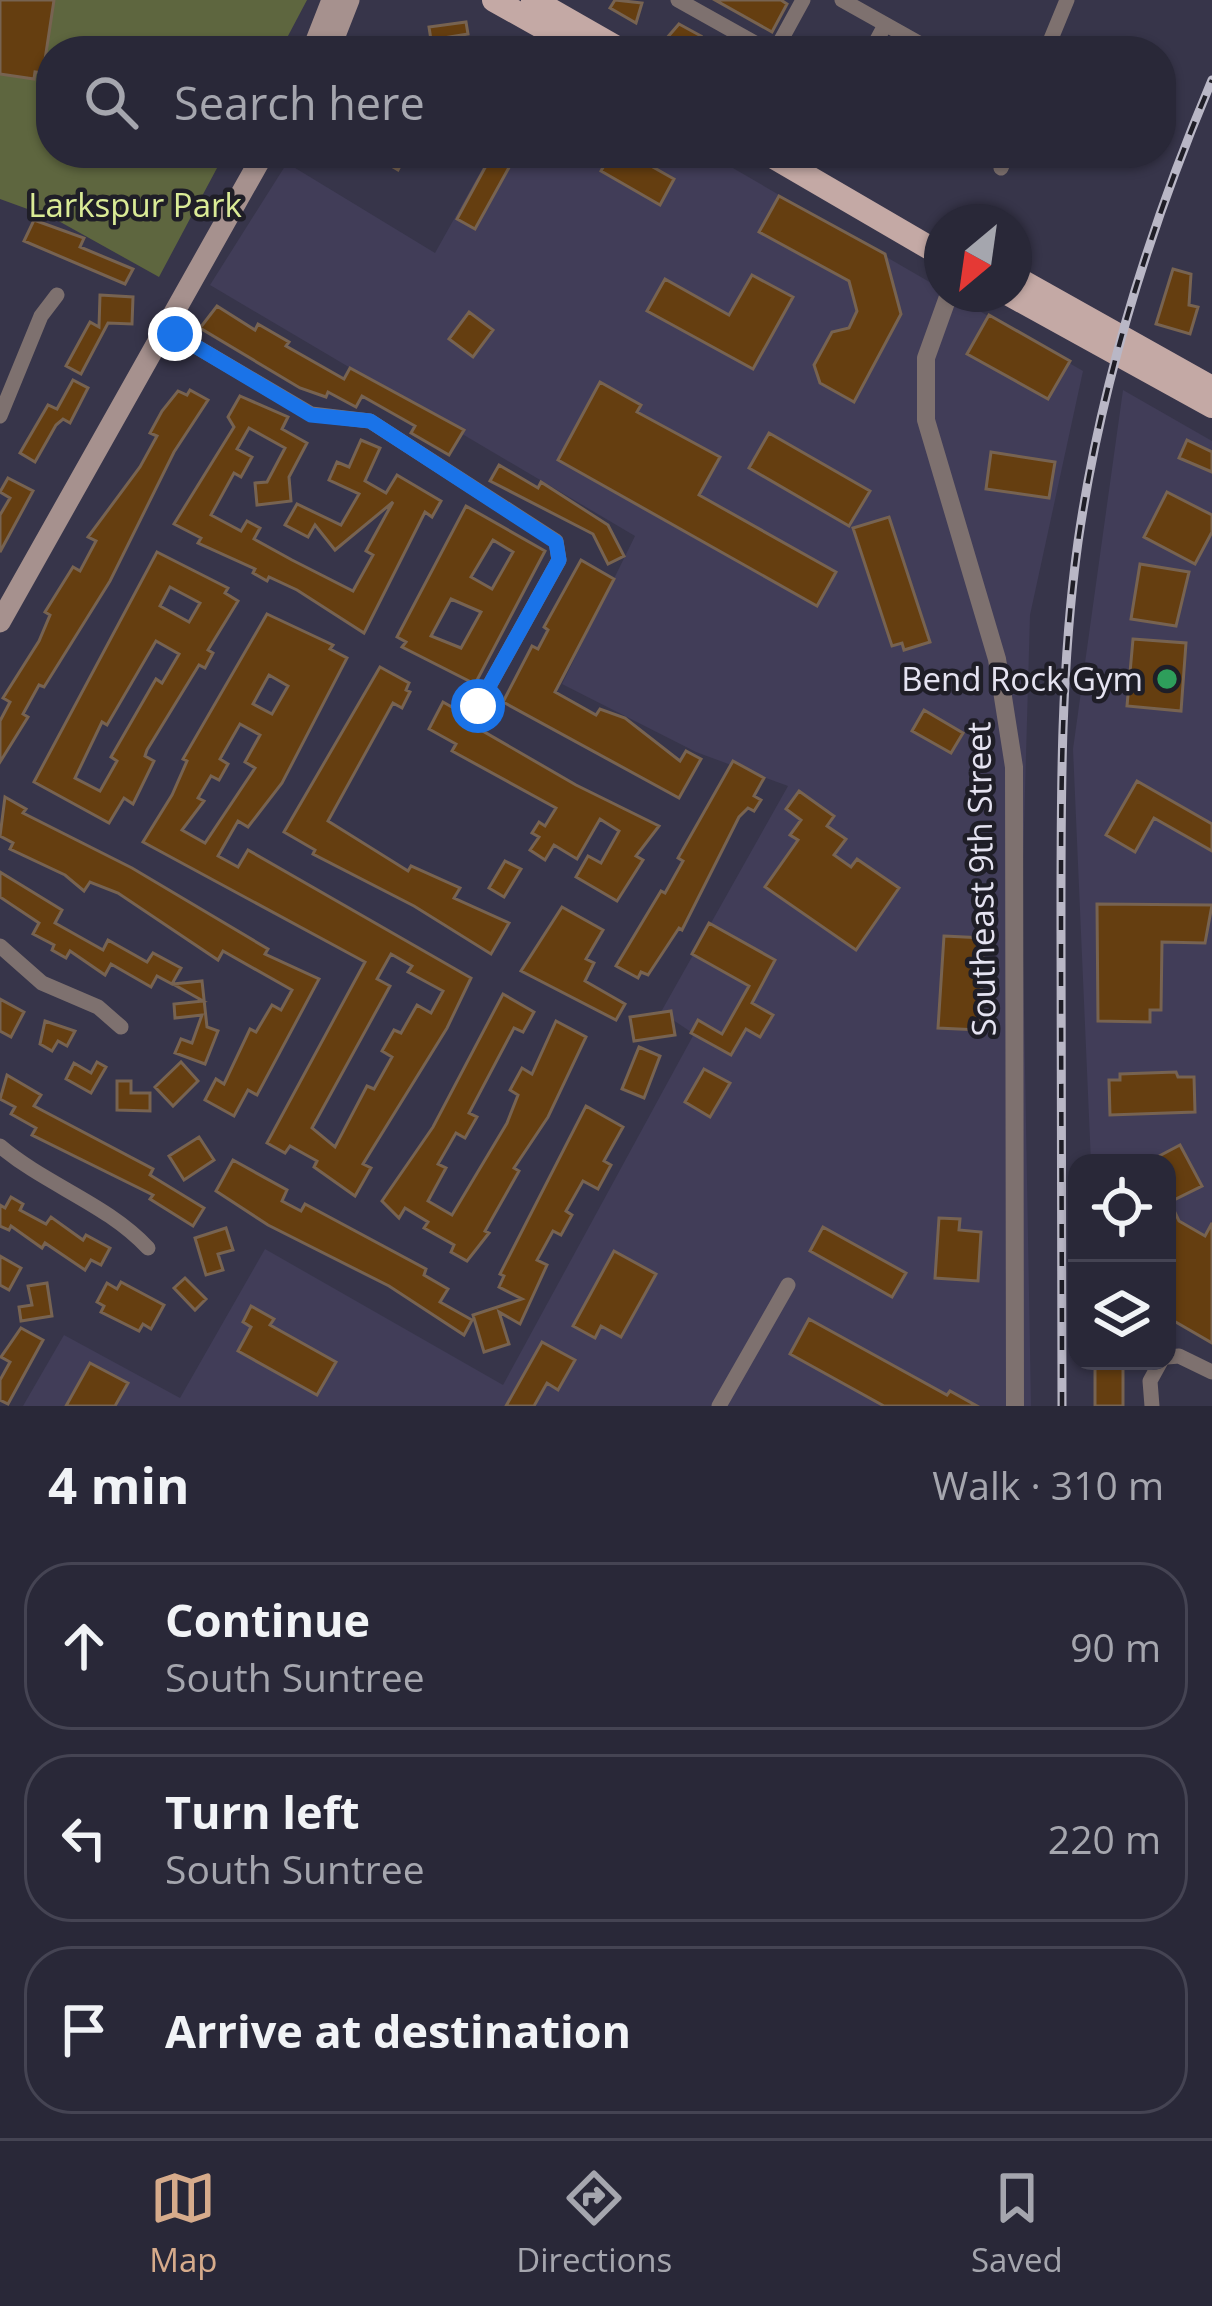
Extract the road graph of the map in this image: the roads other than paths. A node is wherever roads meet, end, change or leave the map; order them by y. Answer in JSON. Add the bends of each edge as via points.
{"nodes":[{"id":1,"x":332,"y":0,"type":"edge"},
{"id":2,"x":349,"y":0,"type":"edge"},
{"id":3,"x":494,"y":0,"type":"edge"},
{"id":4,"x":533,"y":0,"type":"edge"},
{"id":5,"x":678,"y":0,"type":"edge"},
{"id":6,"x":803,"y":0,"type":"edge"},
{"id":7,"x":842,"y":0,"type":"edge"},
{"id":8,"x":1067,"y":0,"type":"edge"},
{"id":9,"x":885,"y":25,"type":"junction"},
{"id":10,"x":317,"y":36,"type":"edge"},
{"id":11,"x":335,"y":36,"type":"edge"},
{"id":12,"x":558,"y":36,"type":"edge"},
{"id":13,"x":596,"y":36,"type":"edge"},
{"id":14,"x":744,"y":36,"type":"edge"},
{"id":15,"x":781,"y":36,"type":"edge"},
{"id":16,"x":879,"y":36,"type":"edge"},
{"id":17,"x":905,"y":36,"type":"edge"},
{"id":18,"x":1052,"y":36,"type":"edge"},
{"id":19,"x":255,"y":168,"type":"edge"},
{"id":20,"x":793,"y":168,"type":"edge"},
{"id":21,"x":828,"y":168,"type":"edge"},
{"id":22,"x":924,"y":225,"type":"edge"},
{"id":23,"x":924,"y":245,"type":"edge"},
{"id":24,"x":1032,"y":287,"type":"edge"},
{"id":25,"x":57,"y":295,"type":"dead end"},
{"id":26,"x":1032,"y":307,"type":"edge"},
{"id":27,"x":943,"y":312,"type":"edge"},
{"id":28,"x":163,"y":327,"type":"junction"},
{"id":29,"x":1212,"y":388,"type":"edge"},
{"id":30,"x":1212,"y":406,"type":"edge"},
{"id":31,"x":0,"y":416,"type":"edge"},
{"id":32,"x":0,"y":622,"type":"edge"},
{"id":33,"x":478,"y":706,"type":"dead end"},
{"id":34,"x":0,"y":946,"type":"edge"},
{"id":35,"x":121,"y":1027,"type":"dead end"},
{"id":36,"x":0,"y":1146,"type":"edge"},
{"id":37,"x":148,"y":1248,"type":"dead end"},
{"id":38,"x":788,"y":1285,"type":"dead end"},
{"id":39,"x":1176,"y":1357,"type":"edge"},
{"id":40,"x":1157,"y":1370,"type":"edge"},
{"id":41,"x":1212,"y":1372,"type":"edge"},
{"id":42,"x":719,"y":1406,"type":"edge"},
{"id":43,"x":1015,"y":1406,"type":"edge"},
{"id":44,"x":1152,"y":1406,"type":"edge"}],
"edges":[{"from":1,"to":10,"type":"main road"},
{"from":2,"to":11,"type":"main road"},
{"from":3,"to":12,"type":"main road"},
{"from":4,"to":13,"type":"main road"},
{"from":5,"to":14,"type":"street"},
{"from":6,"to":15,"type":"street"},
{"from":7,"to":9,"type":"street"},
{"from":8,"to":18,"type":"street"},
{"from":9,"to":16,"type":"street"},
{"from":9,"to":17,"type":"street"},
{"from":19,"to":28,"type":"main road"},
{"from":20,"to":23,"type":"main road"},
{"from":21,"to":22,"type":"main road"},
{"from":24,"to":29,"type":"main road"},
{"from":25,"to":31,"type":"street"},
{"from":26,"to":30,"type":"main road"},
{"from":27,"to":43,"type":"street","name":"Southeast 9th Street","via":[[926,358],[926,420],[997,658],[1014,767]]},
{"from":28,"to":32,"type":"main road"},
{"from":28,"to":33,"type":"street","via":[[311,415],[370,421],[556,542],[559,560]]},
{"from":34,"to":35,"type":"street","via":[[42,983],[98,1007]]},
{"from":36,"to":37,"type":"street","via":[[35,1175],[125,1223]]},
{"from":38,"to":42,"type":"street"},
{"from":39,"to":41,"type":"street"},
{"from":40,"to":44,"type":"street"}]}
